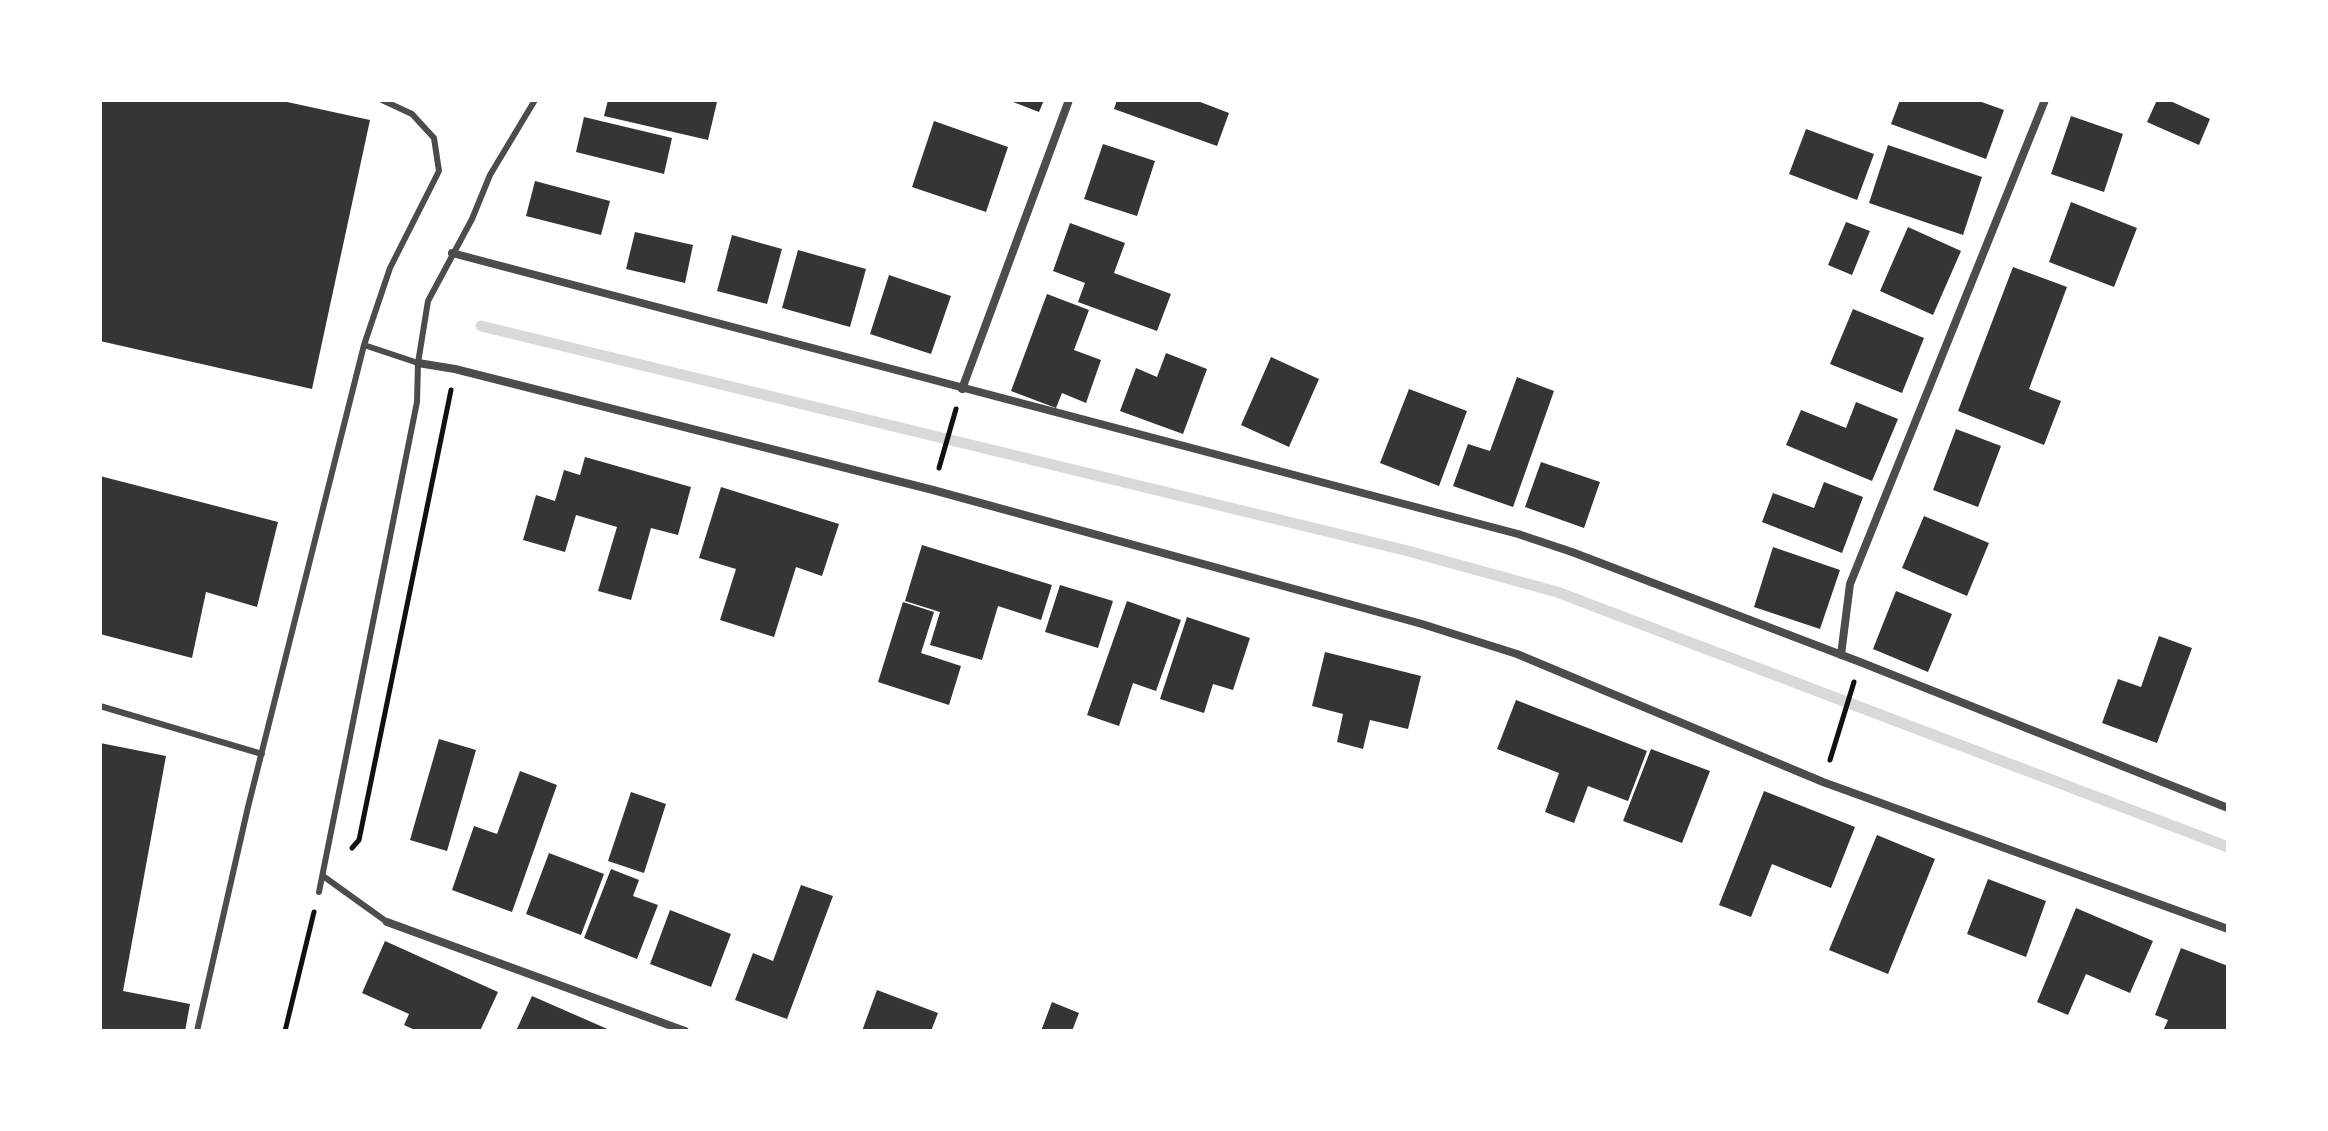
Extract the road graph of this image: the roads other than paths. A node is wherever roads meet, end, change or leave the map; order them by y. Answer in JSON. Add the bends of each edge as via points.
{"nodes":[{"id":1,"x":382,"y":100,"type":"edge"},
{"id":2,"x":535,"y":100,"type":"edge"},
{"id":3,"x":1069,"y":100,"type":"edge"},
{"id":4,"x":2045,"y":100,"type":"edge"},
{"id":5,"x":452,"y":253,"type":"junction"},
{"id":6,"x":364,"y":345,"type":"junction"},
{"id":7,"x":418,"y":363,"type":"junction"},
{"id":8,"x":962,"y":389,"type":"junction"},
{"id":9,"x":1841,"y":655,"type":"junction"},
{"id":10,"x":100,"y":706,"type":"edge"},
{"id":11,"x":262,"y":754,"type":"junction"},
{"id":12,"x":2228,"y":808,"type":"edge"},
{"id":13,"x":323,"y":876,"type":"junction"},
{"id":14,"x":319,"y":892,"type":"road end"},
{"id":15,"x":387,"y":922,"type":"joint"},
{"id":16,"x":2228,"y":929,"type":"edge"},
{"id":17,"x":197,"y":1031,"type":"edge"},
{"id":18,"x":685,"y":1031,"type":"edge"}],
"edges":[{"from":1,"to":6,"type":"lane","via":[[412,114],[434,138],[439,171],[390,268]]},
{"from":2,"to":5,"type":"lane"},
{"from":3,"to":8,"type":"street"},
{"from":4,"to":9,"type":"street","via":[[1850,584]]},
{"from":5,"to":7,"type":"lane","via":[[428,301]]},
{"from":5,"to":8,"type":"street"},
{"from":6,"to":7,"type":"lane"},
{"from":6,"to":11,"type":"lane"},
{"from":7,"to":13,"type":"lane","via":[[417,402]]},
{"from":7,"to":16,"type":"street","via":[[933,490],[1422,624],[1517,654],[1823,782]]},
{"from":8,"to":9,"type":"street","via":[[1518,534]]},
{"from":9,"to":12,"type":"street"},
{"from":10,"to":11,"type":"lane"},
{"from":11,"to":17,"type":"lane"},
{"from":13,"to":14,"type":"lane"},
{"from":13,"to":15,"type":"lane"},
{"from":15,"to":18,"type":"street"}]}
